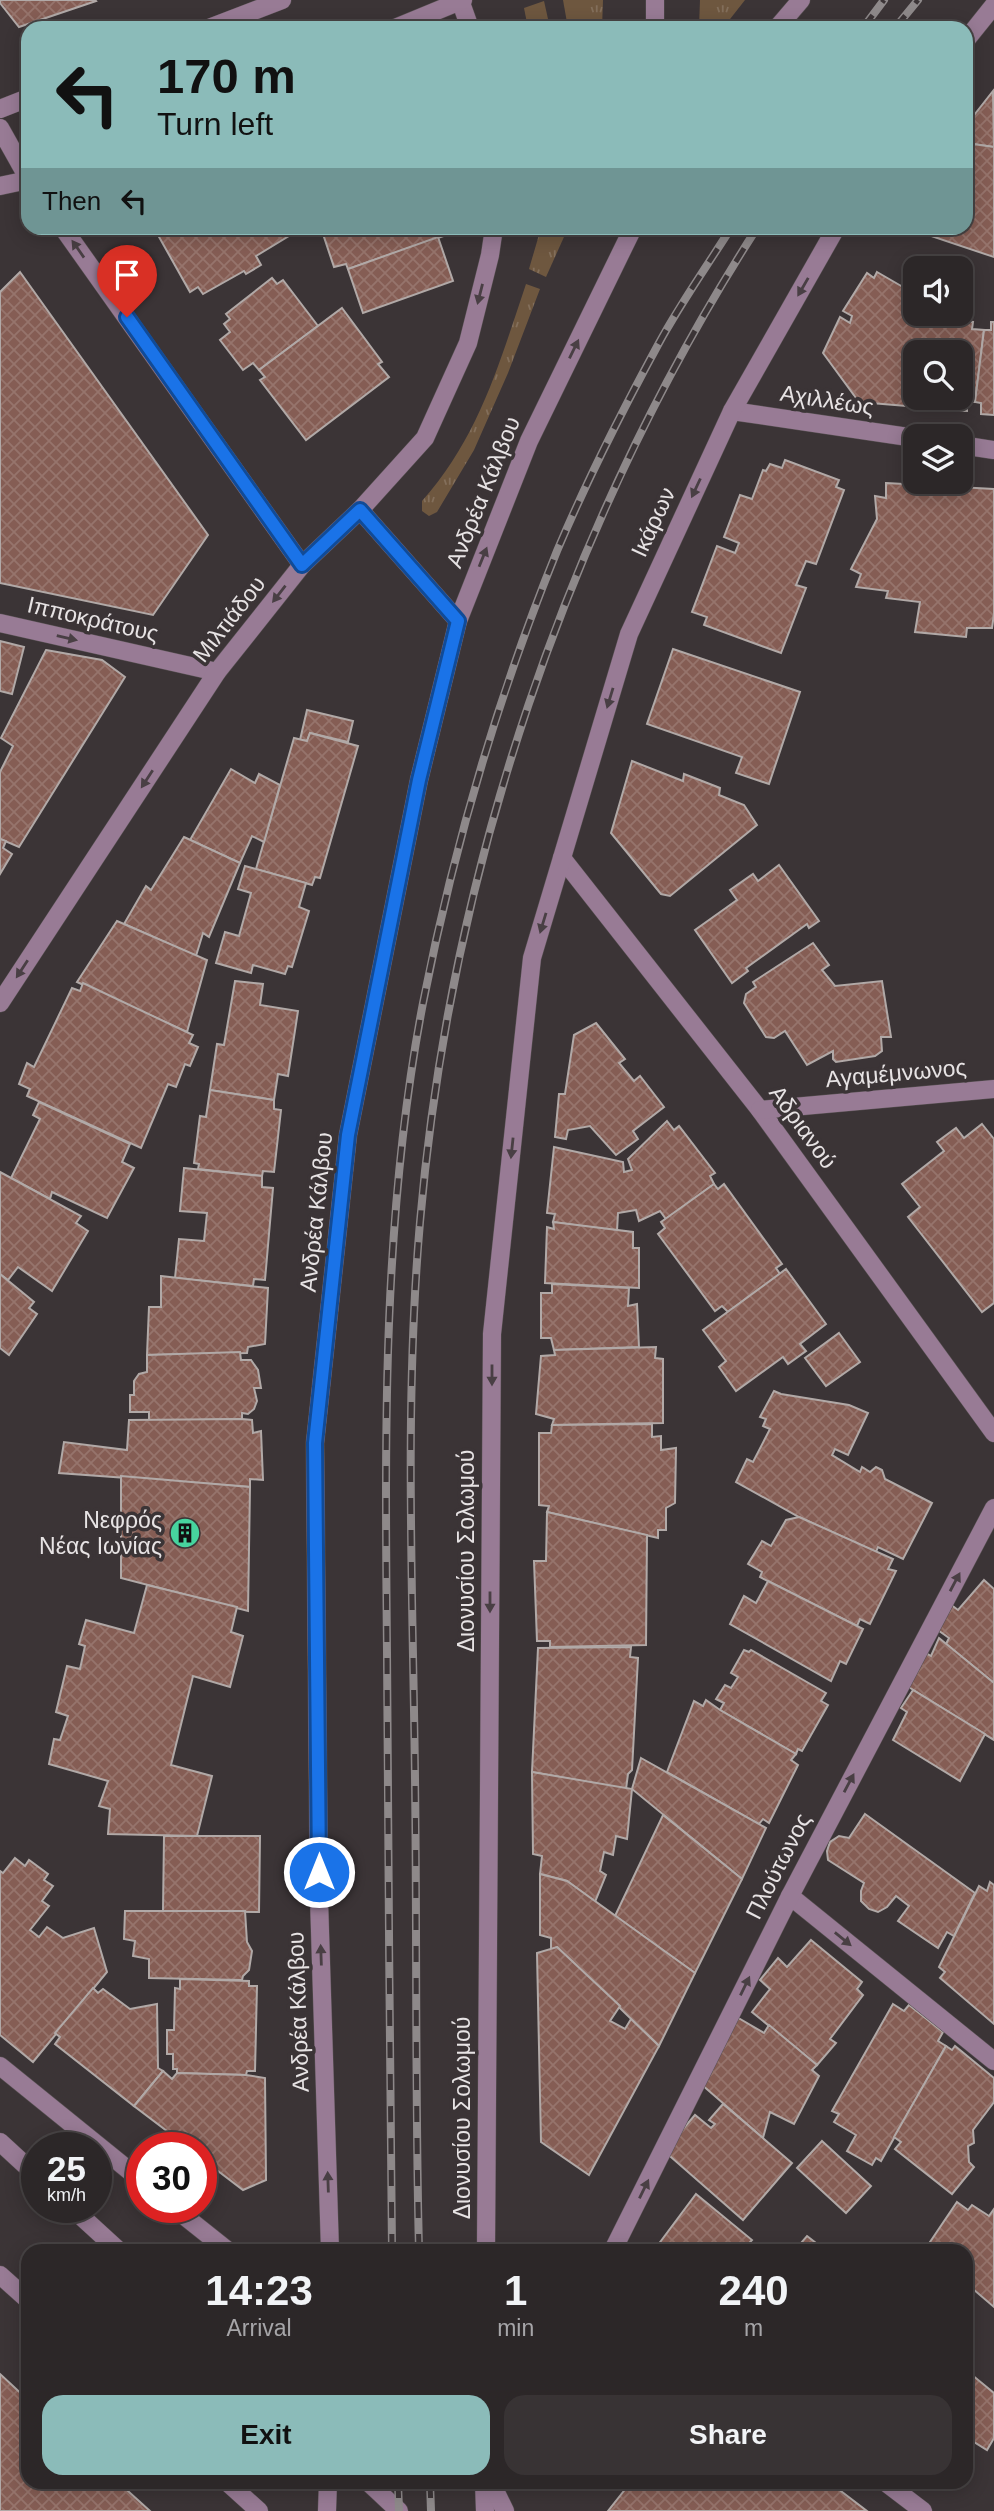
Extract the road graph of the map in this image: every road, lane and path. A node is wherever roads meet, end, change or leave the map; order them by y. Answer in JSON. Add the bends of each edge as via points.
{"nodes":[{"id":1,"x":282,"y":0,"type":"edge"},
{"id":2,"x":461,"y":0,"type":"edge"},
{"id":3,"x":655,"y":0,"type":"edge"},
{"id":4,"x":801,"y":0,"type":"edge"},
{"id":5,"x":994,"y":5,"type":"edge"},
{"id":6,"x":227,"y":21,"type":"edge"},
{"id":7,"x":412,"y":21,"type":"edge"},
{"id":8,"x":468,"y":21,"type":"edge"},
{"id":9,"x":655,"y":21,"type":"edge"},
{"id":10,"x":784,"y":21,"type":"edge"},
{"id":11,"x":973,"y":31,"type":"edge"},
{"id":12,"x":21,"y":101,"type":"edge"},
{"id":13,"x":0,"y":109,"type":"edge"},
{"id":14,"x":0,"y":128,"type":"edge"},
{"id":15,"x":21,"y":166,"type":"edge"},
{"id":16,"x":21,"y":181,"type":"edge"},
{"id":17,"x":0,"y":186,"type":"edge"},
{"id":18,"x":68,"y":235,"type":"edge"},
{"id":19,"x":493,"y":235,"type":"edge"},
{"id":20,"x":631,"y":235,"type":"edge"},
{"id":21,"x":832,"y":235,"type":"edge"},
{"id":22,"x":732,"y":411,"type":"junction"},
{"id":23,"x":903,"y":436,"type":"edge"},
{"id":24,"x":973,"y":447,"type":"edge"},
{"id":25,"x":994,"y":450,"type":"edge"},
{"id":26,"x":360,"y":510,"type":"junction"},
{"id":27,"x":302,"y":565,"type":"junction"},
{"id":28,"x":458,"y":621,"type":"junction"},
{"id":29,"x":0,"y":623,"type":"edge"},
{"id":30,"x":216,"y":672,"type":"junction"},
{"id":31,"x":562,"y":858,"type":"junction"},
{"id":32,"x":0,"y":1003,"type":"edge"},
{"id":33,"x":994,"y":1089,"type":"edge"},
{"id":34,"x":760,"y":1110,"type":"junction"},
{"id":35,"x":994,"y":1433,"type":"edge"},
{"id":36,"x":994,"y":1508,"type":"edge"},
{"id":37,"x":790,"y":1896,"type":"junction"},
{"id":38,"x":994,"y":2062,"type":"edge"},
{"id":39,"x":0,"y":2066,"type":"edge"},
{"id":40,"x":0,"y":2142,"type":"edge"},
{"id":41,"x":21,"y":2161,"type":"edge"},
{"id":42,"x":126,"y":2168,"type":"edge"},
{"id":43,"x":88,"y":2223,"type":"edge"},
{"id":44,"x":193,"y":2223,"type":"edge"},
{"id":45,"x":111,"y":2244,"type":"edge"},
{"id":46,"x":219,"y":2244,"type":"edge"},
{"id":47,"x":330,"y":2244,"type":"edge"},
{"id":48,"x":486,"y":2244,"type":"edge"},
{"id":49,"x":616,"y":2244,"type":"edge"},
{"id":50,"x":0,"y":2275,"type":"edge"},
{"id":51,"x":21,"y":2294,"type":"edge"},
{"id":52,"x":235,"y":2489,"type":"edge"},
{"id":53,"x":328,"y":2489,"type":"edge"},
{"id":54,"x":375,"y":2489,"type":"edge"},
{"id":55,"x":484,"y":2489,"type":"edge"},
{"id":56,"x":494,"y":2489,"type":"edge"},
{"id":57,"x":894,"y":2489,"type":"edge"},
{"id":58,"x":259,"y":2511,"type":"edge"},
{"id":59,"x":327,"y":2511,"type":"edge"},
{"id":60,"x":399,"y":2511,"type":"edge"},
{"id":61,"x":485,"y":2511,"type":"edge"},
{"id":62,"x":505,"y":2511,"type":"edge"},
{"id":63,"x":923,"y":2511,"type":"edge"}],
"edges":[{"from":1,"to":6,"type":"street"},
{"from":2,"to":7,"type":"street"},
{"from":2,"to":8,"type":"street"},
{"from":3,"to":9,"type":"street"},
{"from":4,"to":10,"type":"street"},
{"from":5,"to":11,"type":"street"},
{"from":12,"to":13,"type":"street"},
{"from":14,"to":15,"type":"street"},
{"from":16,"to":17,"type":"street"},
{"from":27,"to":18,"type":"street","one_way":true},
{"from":19,"to":26,"type":"street","name":"Μιλτιάδου","one_way":true,"via":[[468,343],[425,438]]},
{"from":28,"to":20,"type":"street","name":"Ανδρέα Κάλβου","one_way":true,"via":[[529,441]]},
{"from":21,"to":22,"type":"street","name":"Ικάρων","one_way":true},
{"from":22,"to":23,"type":"street","name":"Αχιλλέως"},
{"from":22,"to":31,"type":"street","name":"Ικάρων","one_way":true,"via":[[629,634]]},
{"from":24,"to":25,"type":"street"},
{"from":26,"to":27,"type":"street","name":"Μιλτιάδου"},
{"from":26,"to":28,"type":"street"},
{"from":27,"to":30,"type":"street","name":"Μιλτιάδου","one_way":true},
{"from":47,"to":28,"type":"street","name":"Ανδρέα Κάλβου","one_way":true,"via":[[319,1899],[315,1443],[348,1135],[419,780]]},
{"from":29,"to":30,"type":"street","name":"Ιπποκράτους","one_way":true},
{"from":30,"to":32,"type":"street","name":"Μιλτιάδου","one_way":true},
{"from":31,"to":34,"type":"street","name":"Αδριανού"},
{"from":31,"to":48,"type":"street","name":"Διονυσίου Σολωμού","one_way":true,"via":[[532,958],[492,1334]]},
{"from":33,"to":34,"type":"street","name":"Αγαμέμνωνος"},
{"from":34,"to":35,"type":"street","name":"Αδριανού"},
{"from":37,"to":36,"type":"street","name":"Πλούτωνος","one_way":true},
{"from":37,"to":38,"type":"street","one_way":true},
{"from":49,"to":37,"type":"street","name":"Πλούτωνος","one_way":true},
{"from":39,"to":42,"type":"street"},
{"from":40,"to":41,"type":"street"},
{"from":43,"to":45,"type":"street"},
{"from":44,"to":46,"type":"street"},
{"from":50,"to":51,"type":"street"},
{"from":52,"to":58,"type":"street"},
{"from":53,"to":59,"type":"street"},
{"from":54,"to":60,"type":"street"},
{"from":55,"to":61,"type":"street"},
{"from":56,"to":62,"type":"street"},
{"from":57,"to":63,"type":"street"}]}
